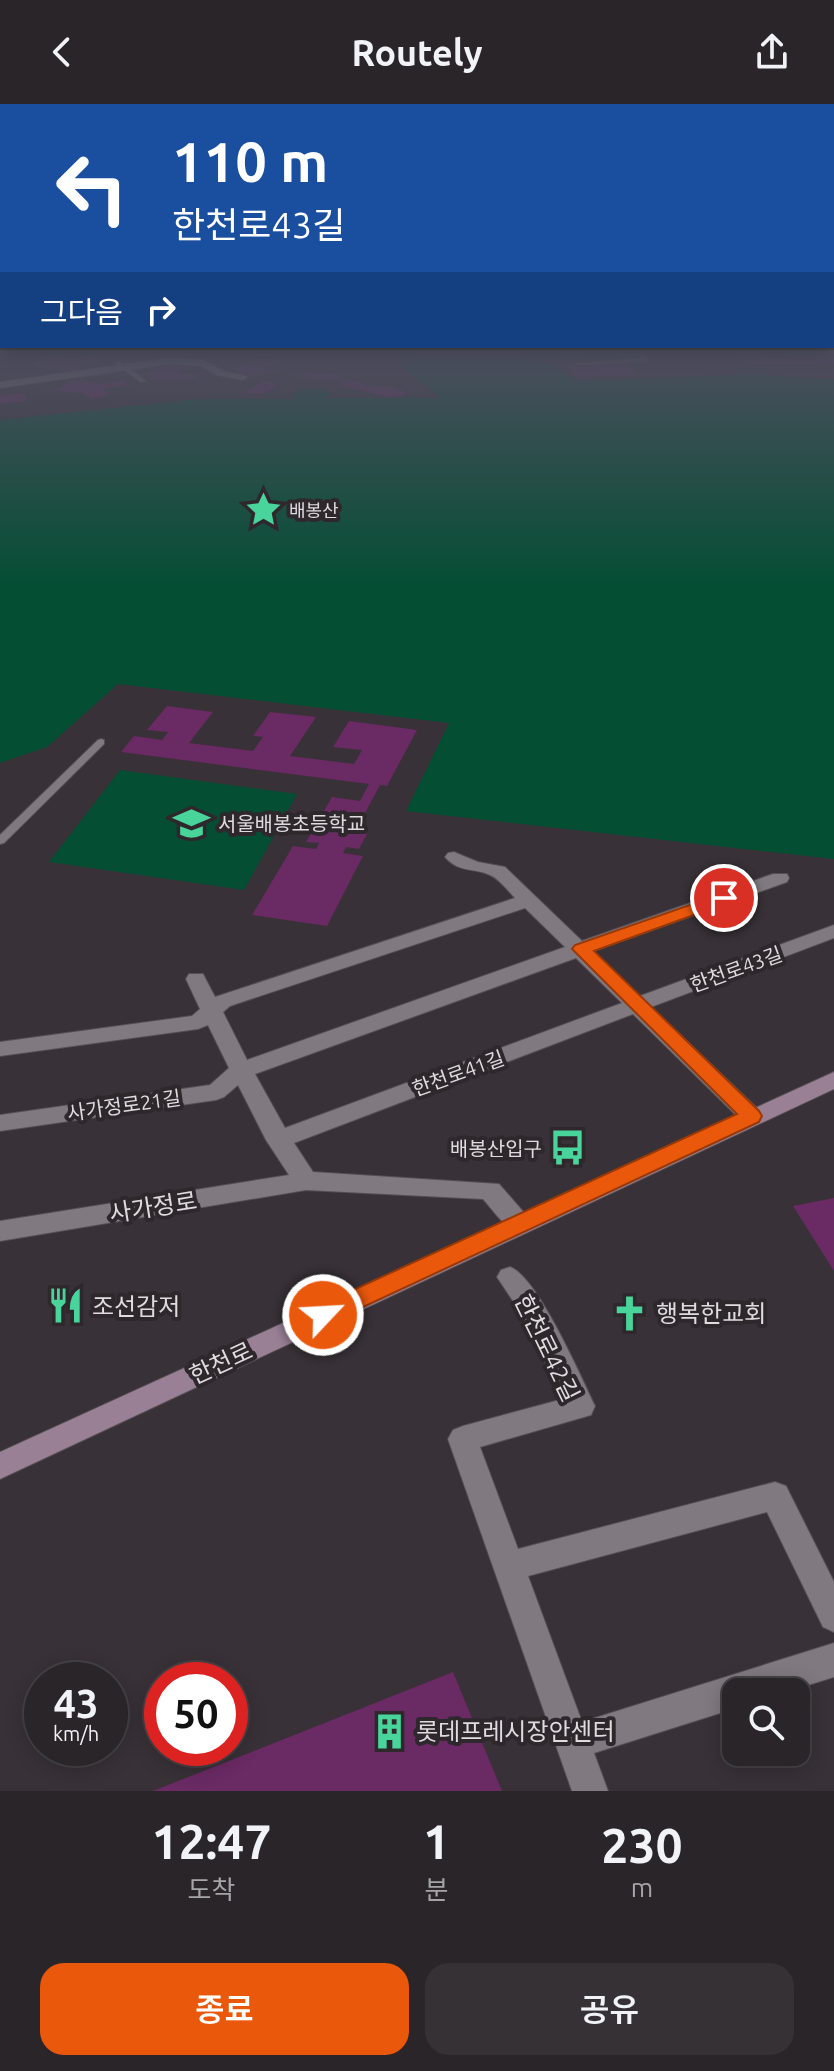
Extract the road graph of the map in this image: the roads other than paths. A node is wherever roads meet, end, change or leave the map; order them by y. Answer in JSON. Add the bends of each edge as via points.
{"nodes":[{"id":1,"x":101,"y":742,"type":"dead end"},
{"id":2,"x":0,"y":841,"type":"edge"},
{"id":3,"x":454,"y":857,"type":"dead end"},
{"id":4,"x":780,"y":878,"type":"dead end"},
{"id":5,"x":529,"y":900,"type":"junction"},
{"id":6,"x":834,"y":931,"type":"edge"},
{"id":7,"x":582,"y":949,"type":"junction"},
{"id":8,"x":196,"y":979,"type":"dead end"},
{"id":9,"x":638,"y":1005,"type":"junction"},
{"id":10,"x":213,"y":1012,"type":"junction"},
{"id":11,"x":0,"y":1049,"type":"edge"},
{"id":12,"x":240,"y":1071,"type":"junction"},
{"id":13,"x":834,"y":1080,"type":"edge"},
{"id":14,"x":751,"y":1116,"type":"junction"},
{"id":15,"x":0,"y":1123,"type":"edge"},
{"id":16,"x":278,"y":1140,"type":"junction"},
{"id":17,"x":306,"y":1181,"type":"junction"},
{"id":18,"x":520,"y":1223,"type":"junction"},
{"id":19,"x":0,"y":1231,"type":"edge"},
{"id":20,"x":510,"y":1277,"type":"dead end"},
{"id":21,"x":0,"y":1466,"type":"edge"},
{"id":22,"x":508,"y":1567,"type":"junction"},
{"id":23,"x":834,"y":1616,"type":"edge"},
{"id":24,"x":834,"y":1660,"type":"edge"},
{"id":25,"x":572,"y":1743,"type":"junction"},
{"id":26,"x":590,"y":1791,"type":"edge"}],
"edges":[{"from":1,"to":2,"type":"lane"},
{"from":3,"to":5,"type":"street","via":[[498,871]]},
{"from":4,"to":7,"type":"street"},
{"from":5,"to":7,"type":"street"},
{"from":5,"to":10,"type":"street","via":[[223,1001]]},
{"from":6,"to":9,"type":"street","name":"한천로43길"},
{"from":7,"to":9,"type":"street"},
{"from":7,"to":12,"type":"street"},
{"from":8,"to":10,"type":"street"},
{"from":9,"to":14,"type":"street"},
{"from":9,"to":16,"type":"street","name":"한천로41길"},
{"from":10,"to":11,"type":"street","via":[[198,1022]]},
{"from":10,"to":12,"type":"street"},
{"from":12,"to":15,"type":"street","name":"사가정로21길","via":[[216,1092]]},
{"from":12,"to":16,"type":"street"},
{"from":13,"to":14,"type":"main road","name":"한천로"},
{"from":14,"to":18,"type":"main road","name":"한천로"},
{"from":16,"to":17,"type":"street"},
{"from":17,"to":18,"type":"street","via":[[490,1190]]},
{"from":17,"to":19,"type":"street","name":"사가정로"},
{"from":18,"to":21,"type":"main road","name":"한천로"},
{"from":20,"to":22,"type":"street","name":"한천로42길","via":[[533,1309],[581,1406],[463,1439]]},
{"from":22,"to":23,"type":"street","via":[[775,1496]]},
{"from":22,"to":25,"type":"street","name":"한천로42길"},
{"from":24,"to":25,"type":"street"},
{"from":25,"to":26,"type":"street","name":"한천로42길"}]}
